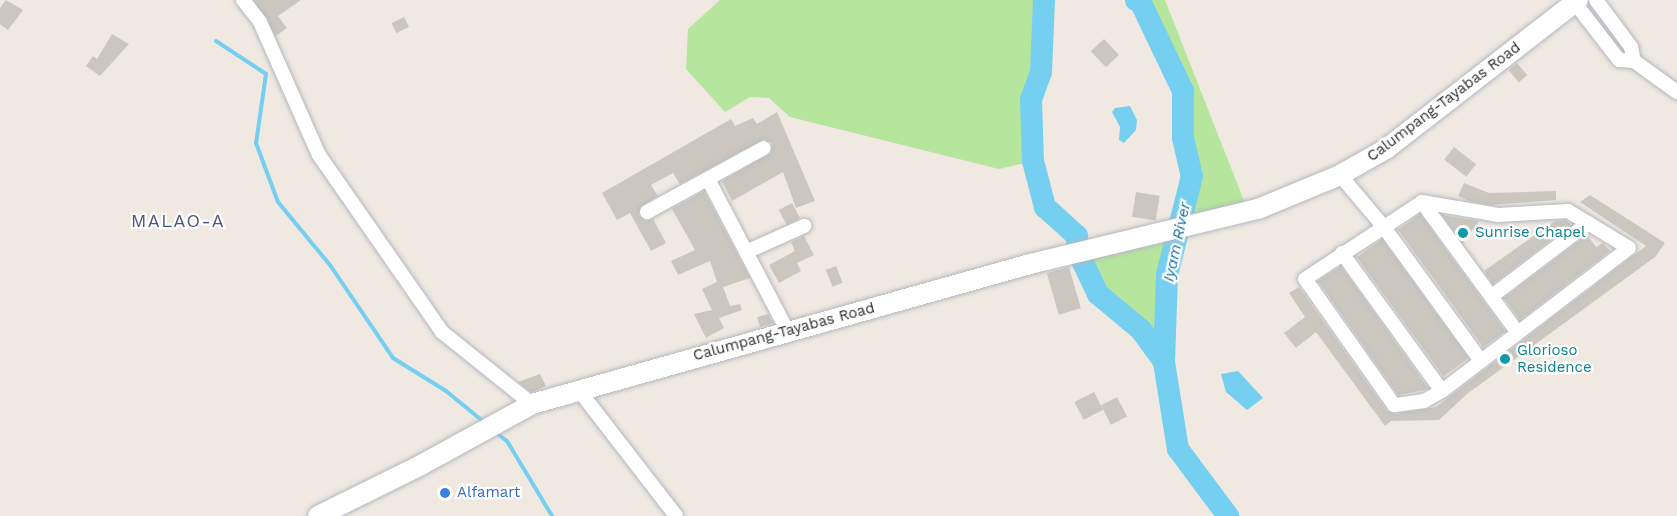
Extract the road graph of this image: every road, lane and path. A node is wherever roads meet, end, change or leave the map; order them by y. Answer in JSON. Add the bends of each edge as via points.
{"nodes":[{"id":1,"x":243,"y":0,"type":"edge"},
{"id":2,"x":1596,"y":0,"type":"edge"},
{"id":3,"x":1577,"y":1,"type":"edge"},
{"id":4,"x":1634,"y":61,"type":"junction"},
{"id":5,"x":1677,"y":92,"type":"edge"},
{"id":6,"x":764,"y":148,"type":"dead end"},
{"id":7,"x":1340,"y":175,"type":"junction"},
{"id":8,"x":708,"y":179,"type":"junction"},
{"id":9,"x":1422,"y":202,"type":"junction"},
{"id":10,"x":647,"y":212,"type":"dead end"},
{"id":11,"x":1588,"y":223,"type":"junction"},
{"id":12,"x":804,"y":226,"type":"dead end"},
{"id":13,"x":1383,"y":226,"type":"junction"},
{"id":14,"x":746,"y":252,"type":"junction"},
{"id":15,"x":1342,"y":254,"type":"junction"},
{"id":16,"x":1492,"y":296,"type":"junction"},
{"id":17,"x":788,"y":332,"type":"junction"},
{"id":18,"x":1518,"y":333,"type":"junction"},
{"id":19,"x":1481,"y":361,"type":"junction"},
{"id":20,"x":578,"y":389,"type":"junction"},
{"id":21,"x":1442,"y":391,"type":"junction"},
{"id":22,"x":532,"y":404,"type":"junction"},
{"id":23,"x":318,"y":516,"type":"edge"},
{"id":24,"x":676,"y":516,"type":"edge"}],
"edges":[{"from":1,"to":22,"type":"street","via":[[260,22],[319,155],[442,332]]},
{"from":2,"to":4,"type":"street","via":[[1631,47]]},
{"from":3,"to":4,"type":"street","via":[[1619,60]]},
{"from":3,"to":7,"type":"main road","name":"Calumpang-Tayabas Road","via":[[1386,149]]},
{"from":4,"to":5,"type":"street"},
{"from":6,"to":8,"type":"street"},
{"from":7,"to":13,"type":"street"},
{"from":7,"to":17,"type":"main road","name":"Calumpang-Tayabas Road","via":[[1258,209],[1073,252]]},
{"from":8,"to":10,"type":"street"},
{"from":8,"to":14,"type":"street"},
{"from":9,"to":11,"type":"street","via":[[1498,215],[1568,211]]},
{"from":9,"to":13,"type":"street"},
{"from":9,"to":16,"type":"street"},
{"from":11,"to":16,"type":"street"},
{"from":11,"to":18,"type":"street","via":[[1629,248]]},
{"from":12,"to":14,"type":"street"},
{"from":13,"to":15,"type":"street"},
{"from":13,"to":19,"type":"street"},
{"from":14,"to":17,"type":"street"},
{"from":15,"to":21,"type":"street"},
{"from":15,"to":21,"type":"street","via":[[1305,279],[1394,405],[1424,401]]},
{"from":16,"to":18,"type":"street"},
{"from":17,"to":20,"type":"main road","name":"Calumpang-Tayabas Road"},
{"from":18,"to":19,"type":"street"},
{"from":19,"to":21,"type":"street"},
{"from":20,"to":22,"type":"main road","name":"Calumpang-Tayabas Road"},
{"from":20,"to":24,"type":"street"},
{"from":22,"to":23,"type":"main road","name":"Calumpang-Tayabas Road"}]}
